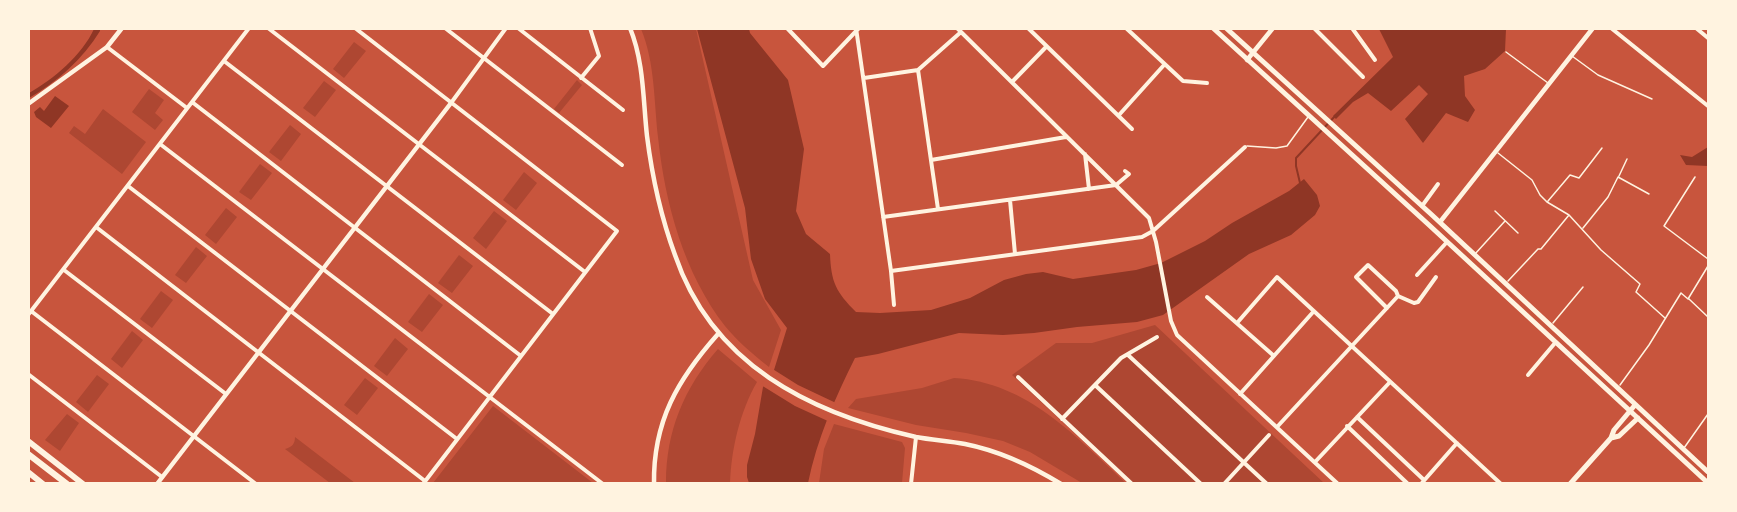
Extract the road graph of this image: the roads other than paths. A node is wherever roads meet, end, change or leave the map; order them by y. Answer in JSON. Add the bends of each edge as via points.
{"nodes":[{"id":1,"x":122,"y":28,"type":"edge"},
{"id":2,"x":249,"y":28,"type":"edge"},
{"id":3,"x":268,"y":28,"type":"edge"},
{"id":4,"x":355,"y":28,"type":"edge"},
{"id":5,"x":445,"y":28,"type":"edge"},
{"id":6,"x":506,"y":28,"type":"edge"},
{"id":7,"x":518,"y":28,"type":"edge"},
{"id":8,"x":590,"y":28,"type":"edge"},
{"id":9,"x":630,"y":28,"type":"edge"},
{"id":10,"x":787,"y":28,"type":"edge"},
{"id":11,"x":1028,"y":28,"type":"edge"},
{"id":12,"x":1126,"y":28,"type":"edge"},
{"id":13,"x":1213,"y":28,"type":"edge"},
{"id":14,"x":1226,"y":28,"type":"edge"},
{"id":15,"x":1273,"y":28,"type":"edge"},
{"id":16,"x":1314,"y":28,"type":"edge"},
{"id":17,"x":1352,"y":28,"type":"edge"},
{"id":18,"x":1593,"y":28,"type":"edge"},
{"id":19,"x":1611,"y":28,"type":"edge"},
{"id":20,"x":1696,"y":28,"type":"edge"},
{"id":21,"x":857,"y":29,"type":"edge"},
{"id":22,"x":959,"y":30,"type":"edge"},
{"id":23,"x":1708,"y":38,"type":"edge"},
{"id":24,"x":107,"y":47,"type":"junction"},
{"id":25,"x":1046,"y":47,"type":"junction"},
{"id":26,"x":1506,"y":52,"type":"dead end"},
{"id":27,"x":1253,"y":53,"type":"junction"},
{"id":28,"x":1572,"y":56,"type":"junction"},
{"id":29,"x":484,"y":59,"type":"junction"},
{"id":30,"x":1246,"y":60,"type":"junction"},
{"id":31,"x":1375,"y":60,"type":"dead end"},
{"id":32,"x":224,"y":61,"type":"junction"},
{"id":33,"x":1164,"y":65,"type":"junction"},
{"id":34,"x":918,"y":70,"type":"junction"},
{"id":35,"x":1363,"y":77,"type":"dead end"},
{"id":36,"x":581,"y":78,"type":"junction"},
{"id":37,"x":864,"y":78,"type":"junction"},
{"id":38,"x":1012,"y":82,"type":"junction"},
{"id":39,"x":1207,"y":83,"type":"dead end"},
{"id":40,"x":1549,"y":84,"type":"junction"},
{"id":41,"x":1652,"y":99,"type":"dead end"},
{"id":42,"x":192,"y":102,"type":"junction"},
{"id":43,"x":451,"y":103,"type":"junction"},
{"id":44,"x":28,"y":104,"type":"edge"},
{"id":45,"x":1708,"y":106,"type":"edge"},
{"id":46,"x":187,"y":108,"type":"junction"},
{"id":47,"x":623,"y":110,"type":"dead end"},
{"id":48,"x":1119,"y":115,"type":"junction"},
{"id":49,"x":1309,"y":117,"type":"junction"},
{"id":50,"x":1132,"y":129,"type":"dead end"},
{"id":51,"x":1067,"y":136,"type":"junction"},
{"id":52,"x":160,"y":144,"type":"junction"},
{"id":53,"x":419,"y":144,"type":"junction"},
{"id":54,"x":1245,"y":147,"type":"joint"},
{"id":55,"x":1602,"y":148,"type":"dead end"},
{"id":56,"x":1496,"y":151,"type":"junction"},
{"id":57,"x":1084,"y":154,"type":"junction"},
{"id":58,"x":1627,"y":159,"type":"dead end"},
{"id":59,"x":931,"y":160,"type":"junction"},
{"id":60,"x":622,"y":165,"type":"dead end"},
{"id":61,"x":1125,"y":171,"type":"dead end"},
{"id":62,"x":1618,"y":177,"type":"junction"},
{"id":63,"x":1695,"y":177,"type":"dead end"},
{"id":64,"x":1438,"y":184,"type":"dead end"},
{"id":65,"x":1116,"y":185,"type":"junction"},
{"id":66,"x":128,"y":186,"type":"junction"},
{"id":67,"x":387,"y":186,"type":"junction"},
{"id":68,"x":1089,"y":189,"type":"junction"},
{"id":69,"x":1649,"y":194,"type":"dead end"},
{"id":70,"x":1010,"y":200,"type":"junction"},
{"id":71,"x":1547,"y":201,"type":"junction"},
{"id":72,"x":1422,"y":206,"type":"junction"},
{"id":73,"x":938,"y":209,"type":"junction"},
{"id":74,"x":1495,"y":211,"type":"dead end"},
{"id":75,"x":1569,"y":215,"type":"junction"},
{"id":76,"x":884,"y":216,"type":"junction"},
{"id":77,"x":1505,"y":221,"type":"junction"},
{"id":78,"x":1440,"y":222,"type":"junction"},
{"id":79,"x":96,"y":227,"type":"junction"},
{"id":80,"x":355,"y":228,"type":"junction"},
{"id":81,"x":1582,"y":228,"type":"junction"},
{"id":82,"x":1434,"y":229,"type":"junction"},
{"id":83,"x":1153,"y":231,"type":"junction"},
{"id":84,"x":1518,"y":233,"type":"dead end"},
{"id":85,"x":1447,"y":242,"type":"junction"},
{"id":86,"x":1015,"y":254,"type":"junction"},
{"id":87,"x":1474,"y":255,"type":"junction"},
{"id":88,"x":1708,"y":259,"type":"edge"},
{"id":89,"x":1708,"y":266,"type":"edge"},
{"id":90,"x":323,"y":269,"type":"junction"},
{"id":91,"x":64,"y":270,"type":"junction"},
{"id":92,"x":891,"y":271,"type":"junction"},
{"id":93,"x":585,"y":272,"type":"junction"},
{"id":94,"x":1417,"y":275,"type":"dead end"},
{"id":95,"x":1436,"y":277,"type":"dead end"},
{"id":96,"x":1505,"y":284,"type":"junction"},
{"id":97,"x":1583,"y":287,"type":"dead end"},
{"id":98,"x":1398,"y":296,"type":"junction"},
{"id":99,"x":1207,"y":297,"type":"dead end"},
{"id":100,"x":1689,"y":299,"type":"junction"},
{"id":101,"x":894,"y":305,"type":"dead end"},
{"id":102,"x":1387,"y":308,"type":"junction"},
{"id":103,"x":290,"y":311,"type":"junction"},
{"id":104,"x":1314,"y":311,"type":"junction"},
{"id":105,"x":30,"y":313,"type":"edge"},
{"id":106,"x":553,"y":314,"type":"junction"},
{"id":107,"x":1708,"y":317,"type":"edge"},
{"id":108,"x":1665,"y":318,"type":"junction"},
{"id":109,"x":1237,"y":322,"type":"junction"},
{"id":110,"x":1551,"y":326,"type":"junction"},
{"id":111,"x":718,"y":334,"type":"junction"},
{"id":112,"x":1157,"y":337,"type":"dead end"},
{"id":113,"x":1556,"y":343,"type":"junction"},
{"id":114,"x":1352,"y":346,"type":"junction"},
{"id":115,"x":258,"y":352,"type":"junction"},
{"id":116,"x":1128,"y":355,"type":"junction"},
{"id":117,"x":521,"y":356,"type":"junction"},
{"id":118,"x":1274,"y":356,"type":"junction"},
{"id":119,"x":28,"y":374,"type":"edge"},
{"id":120,"x":1528,"y":375,"type":"dead end"},
{"id":121,"x":1018,"y":377,"type":"dead end"},
{"id":122,"x":1390,"y":382,"type":"junction"},
{"id":123,"x":1095,"y":385,"type":"junction"},
{"id":124,"x":1617,"y":388,"type":"junction"},
{"id":125,"x":1612,"y":393,"type":"junction"},
{"id":126,"x":226,"y":394,"type":"junction"},
{"id":127,"x":1240,"y":394,"type":"junction"},
{"id":128,"x":489,"y":397,"type":"junction"},
{"id":129,"x":1635,"y":405,"type":"junction"},
{"id":130,"x":1629,"y":411,"type":"junction"},
{"id":131,"x":1643,"y":412,"type":"junction"},
{"id":132,"x":1708,"y":414,"type":"edge"},
{"id":133,"x":1357,"y":417,"type":"junction"},
{"id":134,"x":1637,"y":418,"type":"junction"},
{"id":135,"x":1062,"y":419,"type":"junction"},
{"id":136,"x":1347,"y":426,"type":"junction"},
{"id":137,"x":1277,"y":428,"type":"junction"},
{"id":138,"x":1269,"y":435,"type":"dead end"},
{"id":139,"x":194,"y":436,"type":"junction"},
{"id":140,"x":916,"y":437,"type":"junction"},
{"id":141,"x":1611,"y":438,"type":"junction"},
{"id":142,"x":457,"y":439,"type":"junction"},
{"id":143,"x":28,"y":441,"type":"edge"},
{"id":144,"x":1457,"y":443,"type":"junction"},
{"id":145,"x":1683,"y":449,"type":"junction"},
{"id":146,"x":28,"y":454,"type":"edge"},
{"id":147,"x":1244,"y":462,"type":"junction"},
{"id":148,"x":1315,"y":462,"type":"junction"},
{"id":149,"x":28,"y":472,"type":"edge"},
{"id":150,"x":1708,"y":472,"type":"edge"},
{"id":151,"x":162,"y":477,"type":"junction"},
{"id":152,"x":424,"y":482,"type":"edge"},
{"id":153,"x":1422,"y":482,"type":"edge"},
{"id":154,"x":1495,"y":482,"type":"edge"},
{"id":155,"x":44,"y":483,"type":"edge"},
{"id":156,"x":67,"y":483,"type":"edge"},
{"id":157,"x":83,"y":483,"type":"edge"},
{"id":158,"x":157,"y":483,"type":"edge"},
{"id":159,"x":256,"y":483,"type":"edge"},
{"id":160,"x":603,"y":483,"type":"edge"},
{"id":161,"x":654,"y":483,"type":"edge"},
{"id":162,"x":911,"y":483,"type":"edge"},
{"id":163,"x":1061,"y":483,"type":"edge"},
{"id":164,"x":1132,"y":483,"type":"edge"},
{"id":165,"x":1201,"y":483,"type":"edge"},
{"id":166,"x":1224,"y":483,"type":"edge"},
{"id":167,"x":1267,"y":483,"type":"edge"},
{"id":168,"x":1338,"y":483,"type":"edge"},
{"id":169,"x":1408,"y":483,"type":"edge"},
{"id":170,"x":1501,"y":483,"type":"edge"},
{"id":171,"x":1570,"y":483,"type":"edge"},
{"id":172,"x":1708,"y":483,"type":"edge"}],
"edges":[{"from":1,"to":24,"type":"street"},
{"from":2,"to":32,"type":"street"},
{"from":3,"to":53,"type":"street"},
{"from":4,"to":43,"type":"street"},
{"from":5,"to":29,"type":"street"},
{"from":6,"to":29,"type":"street"},
{"from":7,"to":36,"type":"street"},
{"from":8,"to":36,"type":"street","via":[[599,56]]},
{"from":9,"to":111,"type":"street","via":[[638,56],[647,137],[663,216],[685,280]]},
{"from":10,"to":21,"type":"street","via":[[823,66]]},
{"from":11,"to":25,"type":"street"},
{"from":12,"to":33,"type":"street"},
{"from":13,"to":30,"type":"main road"},
{"from":14,"to":27,"type":"main road"},
{"from":15,"to":27,"type":"street"},
{"from":16,"to":35,"type":"street"},
{"from":17,"to":31,"type":"street"},
{"from":18,"to":28,"type":"street"},
{"from":19,"to":45,"type":"street"},
{"from":20,"to":23,"type":"street"},
{"from":21,"to":37,"type":"street"},
{"from":22,"to":34,"type":"street"},
{"from":22,"to":38,"type":"street"},
{"from":24,"to":44,"type":"street"},
{"from":24,"to":46,"type":"street"},
{"from":25,"to":38,"type":"street"},
{"from":25,"to":48,"type":"street"},
{"from":26,"to":40,"type":"lane"},
{"from":27,"to":30,"type":"street"},
{"from":27,"to":72,"type":"main road"},
{"from":28,"to":40,"type":"street"},
{"from":28,"to":41,"type":"lane","via":[[1598,75]]},
{"from":29,"to":43,"type":"street"},
{"from":29,"to":60,"type":"street"},
{"from":30,"to":49,"type":"main road"},
{"from":32,"to":42,"type":"street"},
{"from":32,"to":67,"type":"street"},
{"from":33,"to":39,"type":"street","via":[[1183,81]]},
{"from":33,"to":48,"type":"street"},
{"from":34,"to":37,"type":"street"},
{"from":34,"to":59,"type":"street"},
{"from":36,"to":47,"type":"street"},
{"from":37,"to":76,"type":"street"},
{"from":38,"to":51,"type":"street"},
{"from":40,"to":56,"type":"street"},
{"from":42,"to":46,"type":"street"},
{"from":42,"to":80,"type":"street"},
{"from":43,"to":53,"type":"street"},
{"from":43,"to":93,"type":"street","via":[[617,231]]},
{"from":46,"to":52,"type":"street"},
{"from":48,"to":50,"type":"street"},
{"from":49,"to":54,"type":"lane","via":[[1287,146]]},
{"from":49,"to":82,"type":"main road"},
{"from":51,"to":57,"type":"street"},
{"from":51,"to":59,"type":"street"},
{"from":52,"to":66,"type":"street"},
{"from":52,"to":90,"type":"street"},
{"from":53,"to":67,"type":"street"},
{"from":53,"to":93,"type":"street"},
{"from":54,"to":83,"type":"street"},
{"from":55,"to":71,"type":"lane","via":[[1579,178],[1570,175]]},
{"from":56,"to":71,"type":"lane","via":[[1532,180]]},
{"from":56,"to":78,"type":"street"},
{"from":57,"to":65,"type":"street"},
{"from":57,"to":68,"type":"street"},
{"from":58,"to":62,"type":"lane"},
{"from":59,"to":73,"type":"street"},
{"from":61,"to":65,"type":"street","via":[[1129,174]]},
{"from":62,"to":69,"type":"lane"},
{"from":62,"to":81,"type":"lane","via":[[1608,197]]},
{"from":63,"to":88,"type":"lane","via":[[1664,226]]},
{"from":64,"to":72,"type":"street"},
{"from":65,"to":68,"type":"street"},
{"from":65,"to":83,"type":"street","via":[[1149,218]]},
{"from":66,"to":79,"type":"street"},
{"from":66,"to":103,"type":"street"},
{"from":67,"to":80,"type":"street"},
{"from":67,"to":106,"type":"street"},
{"from":68,"to":70,"type":"street"},
{"from":70,"to":73,"type":"street"},
{"from":70,"to":86,"type":"street"},
{"from":71,"to":75,"type":"lane"},
{"from":72,"to":78,"type":"main road"},
{"from":73,"to":76,"type":"street"},
{"from":74,"to":77,"type":"lane"},
{"from":75,"to":81,"type":"lane"},
{"from":75,"to":96,"type":"lane"},
{"from":76,"to":92,"type":"street"},
{"from":77,"to":84,"type":"lane"},
{"from":77,"to":87,"type":"lane"},
{"from":78,"to":82,"type":"main road"},
{"from":78,"to":87,"type":"main road"},
{"from":79,"to":91,"type":"street"},
{"from":79,"to":115,"type":"street"},
{"from":80,"to":90,"type":"street"},
{"from":80,"to":117,"type":"street"},
{"from":81,"to":108,"type":"lane","via":[[1640,284],[1636,292]]},
{"from":82,"to":85,"type":"main road"},
{"from":83,"to":86,"type":"street","via":[[1142,237]]},
{"from":83,"to":127,"type":"street","via":[[1177,335]]},
{"from":85,"to":94,"type":"street"},
{"from":85,"to":113,"type":"main road"},
{"from":86,"to":92,"type":"street"},
{"from":87,"to":96,"type":"main road"},
{"from":89,"to":100,"type":"lane"},
{"from":90,"to":103,"type":"street"},
{"from":90,"to":128,"type":"street"},
{"from":91,"to":105,"type":"street"},
{"from":91,"to":126,"type":"street"},
{"from":92,"to":101,"type":"street"},
{"from":93,"to":106,"type":"street"},
{"from":95,"to":98,"type":"street","via":[[1419,302]]},
{"from":96,"to":110,"type":"main road"},
{"from":97,"to":110,"type":"lane"},
{"from":98,"to":102,"type":"street"},
{"from":98,"to":102,"type":"street","via":[[1368,265],[1356,277]]},
{"from":99,"to":109,"type":"street"},
{"from":100,"to":107,"type":"lane"},
{"from":100,"to":108,"type":"lane","via":[[1681,293]]},
{"from":102,"to":114,"type":"street"},
{"from":103,"to":115,"type":"street"},
{"from":103,"to":142,"type":"street"},
{"from":104,"to":109,"type":"street","via":[[1277,277]]},
{"from":104,"to":114,"type":"street"},
{"from":104,"to":118,"type":"street"},
{"from":105,"to":139,"type":"street"},
{"from":106,"to":117,"type":"street"},
{"from":108,"to":124,"type":"lane"},
{"from":109,"to":118,"type":"street"},
{"from":110,"to":124,"type":"main road"},
{"from":111,"to":140,"type":"street","via":[[770,380],[800,398],[833,413]]},
{"from":111,"to":161,"type":"street","via":[[687,372],[667,408],[656,447]]},
{"from":112,"to":116,"type":"street"},
{"from":113,"to":120,"type":"street"},
{"from":113,"to":125,"type":"main road"},
{"from":114,"to":122,"type":"street"},
{"from":114,"to":137,"type":"street"},
{"from":115,"to":126,"type":"street"},
{"from":115,"to":152,"type":"street"},
{"from":116,"to":123,"type":"street"},
{"from":116,"to":147,"type":"street"},
{"from":117,"to":128,"type":"street"},
{"from":118,"to":127,"type":"street"},
{"from":119,"to":151,"type":"street"},
{"from":121,"to":135,"type":"street"},
{"from":122,"to":133,"type":"street"},
{"from":122,"to":144,"type":"street"},
{"from":123,"to":135,"type":"street"},
{"from":123,"to":165,"type":"street"},
{"from":124,"to":125,"type":"main road"},
{"from":124,"to":129,"type":"main road"},
{"from":125,"to":130,"type":"main road"},
{"from":126,"to":139,"type":"street"},
{"from":127,"to":137,"type":"street"},
{"from":128,"to":142,"type":"street"},
{"from":128,"to":160,"type":"street"},
{"from":129,"to":130,"type":"main road"},
{"from":129,"to":131,"type":"main road"},
{"from":130,"to":134,"type":"main road"},
{"from":130,"to":141,"type":"main road"},
{"from":131,"to":134,"type":"main road"},
{"from":131,"to":145,"type":"main road"},
{"from":132,"to":145,"type":"lane"},
{"from":133,"to":136,"type":"street"},
{"from":133,"to":153,"type":"street"},
{"from":134,"to":141,"type":"main road","via":[[1619,436]]},
{"from":134,"to":172,"type":"main road"},
{"from":135,"to":164,"type":"street"},
{"from":136,"to":148,"type":"street"},
{"from":136,"to":169,"type":"street"},
{"from":137,"to":148,"type":"street"},
{"from":138,"to":147,"type":"street"},
{"from":139,"to":151,"type":"street"},
{"from":139,"to":159,"type":"street"},
{"from":140,"to":162,"type":"street"},
{"from":140,"to":163,"type":"street","via":[[1002,454]]},
{"from":141,"to":171,"type":"main road"},
{"from":142,"to":152,"type":"street"},
{"from":143,"to":157,"type":"main road"},
{"from":144,"to":153,"type":"street"},
{"from":144,"to":154,"type":"street"},
{"from":145,"to":150,"type":"main road"},
{"from":146,"to":156,"type":"main road"},
{"from":147,"to":166,"type":"street"},
{"from":147,"to":167,"type":"street"},
{"from":148,"to":168,"type":"street"},
{"from":149,"to":155,"type":"main road"},
{"from":151,"to":158,"type":"street"},
{"from":154,"to":170,"type":"street"}]}
